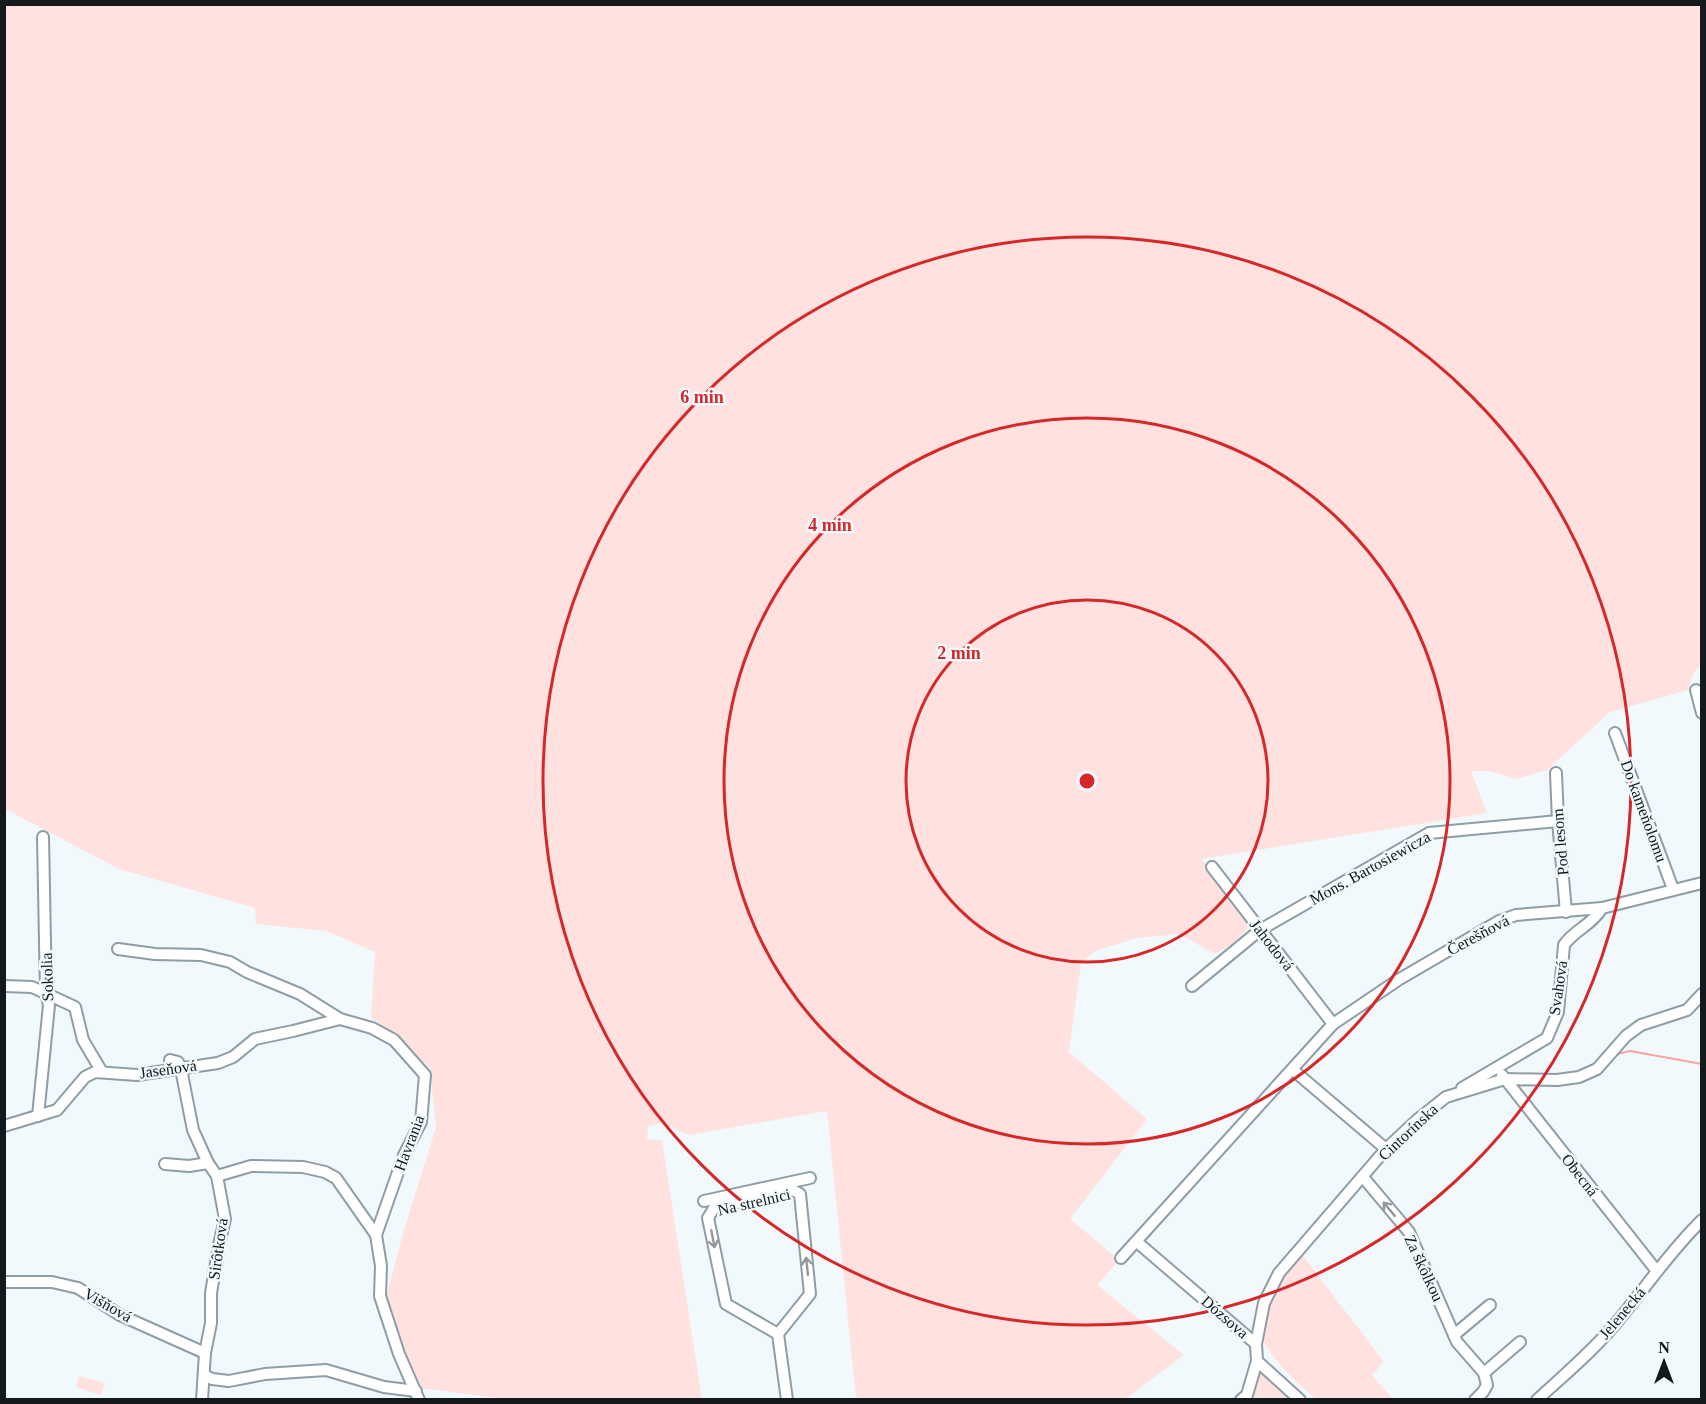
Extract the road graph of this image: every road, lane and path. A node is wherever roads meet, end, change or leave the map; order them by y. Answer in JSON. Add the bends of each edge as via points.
{"nodes":[{"id":1,"x":1696,"y":690,"type":"dead end"},
{"id":2,"x":1701,"y":713,"type":"edge"},
{"id":3,"x":1615,"y":733,"type":"dead end"},
{"id":4,"x":1556,"y":773,"type":"dead end"},
{"id":5,"x":1558,"y":821,"type":"junction"},
{"id":6,"x":43,"y":837,"type":"dead end"},
{"id":7,"x":1212,"y":867,"type":"dead end"},
{"id":8,"x":1701,"y":883,"type":"edge"},
{"id":9,"x":1672,"y":889,"type":"junction"},
{"id":10,"x":1602,"y":908,"type":"junction"},
{"id":11,"x":1566,"y":912,"type":"junction"},
{"id":12,"x":1260,"y":930,"type":"junction"},
{"id":13,"x":118,"y":949,"type":"dead end"},
{"id":14,"x":4,"y":986,"type":"edge"},
{"id":15,"x":1192,"y":986,"type":"dead end"},
{"id":16,"x":46,"y":994,"type":"junction"},
{"id":17,"x":1701,"y":994,"type":"edge"},
{"id":18,"x":340,"y":1019,"type":"junction"},
{"id":19,"x":1333,"y":1024,"type":"junction"},
{"id":20,"x":170,"y":1060,"type":"dead end"},
{"id":21,"x":1496,"y":1068,"type":"junction"},
{"id":22,"x":181,"y":1069,"type":"junction"},
{"id":23,"x":1293,"y":1070,"type":"junction"},
{"id":24,"x":102,"y":1072,"type":"junction"},
{"id":25,"x":1505,"y":1080,"type":"junction"},
{"id":26,"x":1446,"y":1097,"type":"junction"},
{"id":27,"x":38,"y":1116,"type":"junction"},
{"id":28,"x":4,"y":1126,"type":"edge"},
{"id":29,"x":1386,"y":1149,"type":"junction"},
{"id":30,"x":208,"y":1163,"type":"junction"},
{"id":31,"x":165,"y":1164,"type":"dead end"},
{"id":32,"x":217,"y":1176,"type":"junction"},
{"id":33,"x":1363,"y":1177,"type":"junction"},
{"id":34,"x":810,"y":1178,"type":"dead end"},
{"id":35,"x":774,"y":1190,"type":"junction"},
{"id":36,"x":734,"y":1199,"type":"junction"},
{"id":37,"x":704,"y":1201,"type":"dead end"},
{"id":38,"x":1701,"y":1220,"type":"edge"},
{"id":39,"x":376,"y":1235,"type":"junction"},
{"id":40,"x":1137,"y":1242,"type":"junction"},
{"id":41,"x":1121,"y":1258,"type":"dead end"},
{"id":42,"x":1656,"y":1270,"type":"junction"},
{"id":43,"x":4,"y":1282,"type":"edge"},
{"id":44,"x":1490,"y":1305,"type":"dead end"},
{"id":45,"x":778,"y":1334,"type":"junction"},
{"id":46,"x":1454,"y":1335,"type":"junction"},
{"id":47,"x":1520,"y":1342,"type":"dead end"},
{"id":48,"x":1256,"y":1344,"type":"junction"},
{"id":49,"x":205,"y":1353,"type":"junction"},
{"id":50,"x":1257,"y":1361,"type":"junction"},
{"id":51,"x":1484,"y":1373,"type":"junction"},
{"id":52,"x":204,"y":1375,"type":"junction"},
{"id":53,"x":417,"y":1395,"type":"edge"},
{"id":54,"x":1246,"y":1398,"type":"edge"},
{"id":55,"x":202,"y":1400,"type":"edge"},
{"id":56,"x":787,"y":1400,"type":"edge"},
{"id":57,"x":1300,"y":1400,"type":"edge"},
{"id":58,"x":1475,"y":1400,"type":"edge"},
{"id":59,"x":1537,"y":1400,"type":"edge"}],
"edges":[{"from":1,"to":2,"type":"street"},
{"from":3,"to":9,"type":"street","name":"Do kameňolomu"},
{"from":4,"to":5,"type":"street","name":"Pod lesom"},
{"from":5,"to":11,"type":"street","name":"Pod lesom"},
{"from":5,"to":12,"type":"street","name":"Mons. Bartosiewicza","via":[[1429,832]]},
{"from":6,"to":16,"type":"street","name":"Sokolia"},
{"from":7,"to":12,"type":"street","name":"Jahodová"},
{"from":8,"to":9,"type":"street","name":"Čerešňová"},
{"from":9,"to":10,"type":"street","name":"Čerešňová"},
{"from":10,"to":11,"type":"street","name":"Čerešňová"},
{"from":10,"to":21,"type":"street","name":"Svahová","via":[[1564,945],[1558,1012],[1547,1038]]},
{"from":11,"to":19,"type":"street","name":"Čerešňová","via":[[1516,915],[1499,921],[1398,980]]},
{"from":12,"to":15,"type":"street","name":"Mons. Bartosiewicza"},
{"from":12,"to":19,"type":"street","name":"Jahodová"},
{"from":13,"to":18,"type":"street","name":"Havrania","via":[[201,955],[230,962],[300,994]]},
{"from":14,"to":16,"type":"street","via":[[32,987]]},
{"from":16,"to":24,"type":"street","via":[[75,1007],[83,1040]]},
{"from":16,"to":27,"type":"street","name":"Sokolia","via":[[49,1005]]},
{"from":17,"to":25,"type":"street","name":"Cintorínska","via":[[1687,1010],[1641,1025],[1597,1069],[1579,1077]]},
{"from":18,"to":22,"type":"street","name":"Jaseňová","via":[[255,1039],[233,1057]]},
{"from":18,"to":39,"type":"street","name":"Havrania","via":[[372,1028],[394,1040],[425,1075],[421,1122],[404,1155]]},
{"from":19,"to":23,"type":"street","name":"Čerešňová"},
{"from":20,"to":22,"type":"street","via":[[178,1062]]},
{"from":21,"to":25,"type":"street","name":"Obecná"},
{"from":21,"to":26,"type":"street","name":"Svahová"},
{"from":22,"to":24,"type":"street","name":"Jaseňová","via":[[137,1075]]},
{"from":22,"to":30,"type":"street","name":"Sirôtková","via":[[193,1130]]},
{"from":23,"to":29,"type":"street"},
{"from":23,"to":40,"type":"street","name":"Čerešňová"},
{"from":24,"to":27,"type":"street","via":[[86,1077],[57,1110]]},
{"from":25,"to":26,"type":"street","name":"Cintorínska"},
{"from":25,"to":42,"type":"street","name":"Obecná"},
{"from":26,"to":29,"type":"street","name":"Cintorínska"},
{"from":27,"to":28,"type":"street"},
{"from":29,"to":33,"type":"street","name":"Cintorínska"},
{"from":30,"to":31,"type":"street"},
{"from":30,"to":32,"type":"street","name":"Sirôtková"},
{"from":32,"to":39,"type":"street","via":[[251,1166],[303,1167],[325,1172],[336,1178]]},
{"from":32,"to":49,"type":"street","name":"Sirôtková","via":[[225,1219]]},
{"from":46,"to":33,"type":"street","name":"Za škôlkou","one_way":true,"via":[[1409,1232]]},
{"from":33,"to":48,"type":"street","name":"Cintorínska","via":[[1279,1273],[1264,1303]]},
{"from":34,"to":35,"type":"street"},
{"from":35,"to":36,"type":"street","name":"Na strelnici"},
{"from":45,"to":35,"type":"street","name":"Na strelnici","one_way":true,"via":[[810,1294],[800,1194]]},
{"from":36,"to":37,"type":"street"},
{"from":36,"to":45,"type":"street","name":"Na strelnici","one_way":true,"via":[[714,1208],[708,1218],[726,1304]]},
{"from":38,"to":42,"type":"street","name":"Jelenecká"},
{"from":39,"to":53,"type":"street","name":"Havrania","via":[[380,1296]]},
{"from":40,"to":41,"type":"street","name":"Čerešňová"},
{"from":40,"to":48,"type":"street","name":"Dózsova"},
{"from":42,"to":59,"type":"street","name":"Jelenecká","via":[[1616,1323]]},
{"from":43,"to":49,"type":"street","name":"Višňová","via":[[52,1282],[78,1288],[120,1315]]},
{"from":44,"to":46,"type":"street"},
{"from":45,"to":56,"type":"street"},
{"from":46,"to":51,"type":"street","name":"Za škôlkou"},
{"from":47,"to":51,"type":"street"},
{"from":48,"to":50,"type":"street","name":"Dózsova"},
{"from":49,"to":52,"type":"street","name":"Sirôtková"},
{"from":50,"to":54,"type":"street","name":"Dózsova"},
{"from":50,"to":57,"type":"street"},
{"from":51,"to":58,"type":"street","via":[[1486,1385]]},
{"from":52,"to":53,"type":"street","via":[[229,1381],[326,1370]]},
{"from":52,"to":55,"type":"street","name":"Sirôtková"}]}
